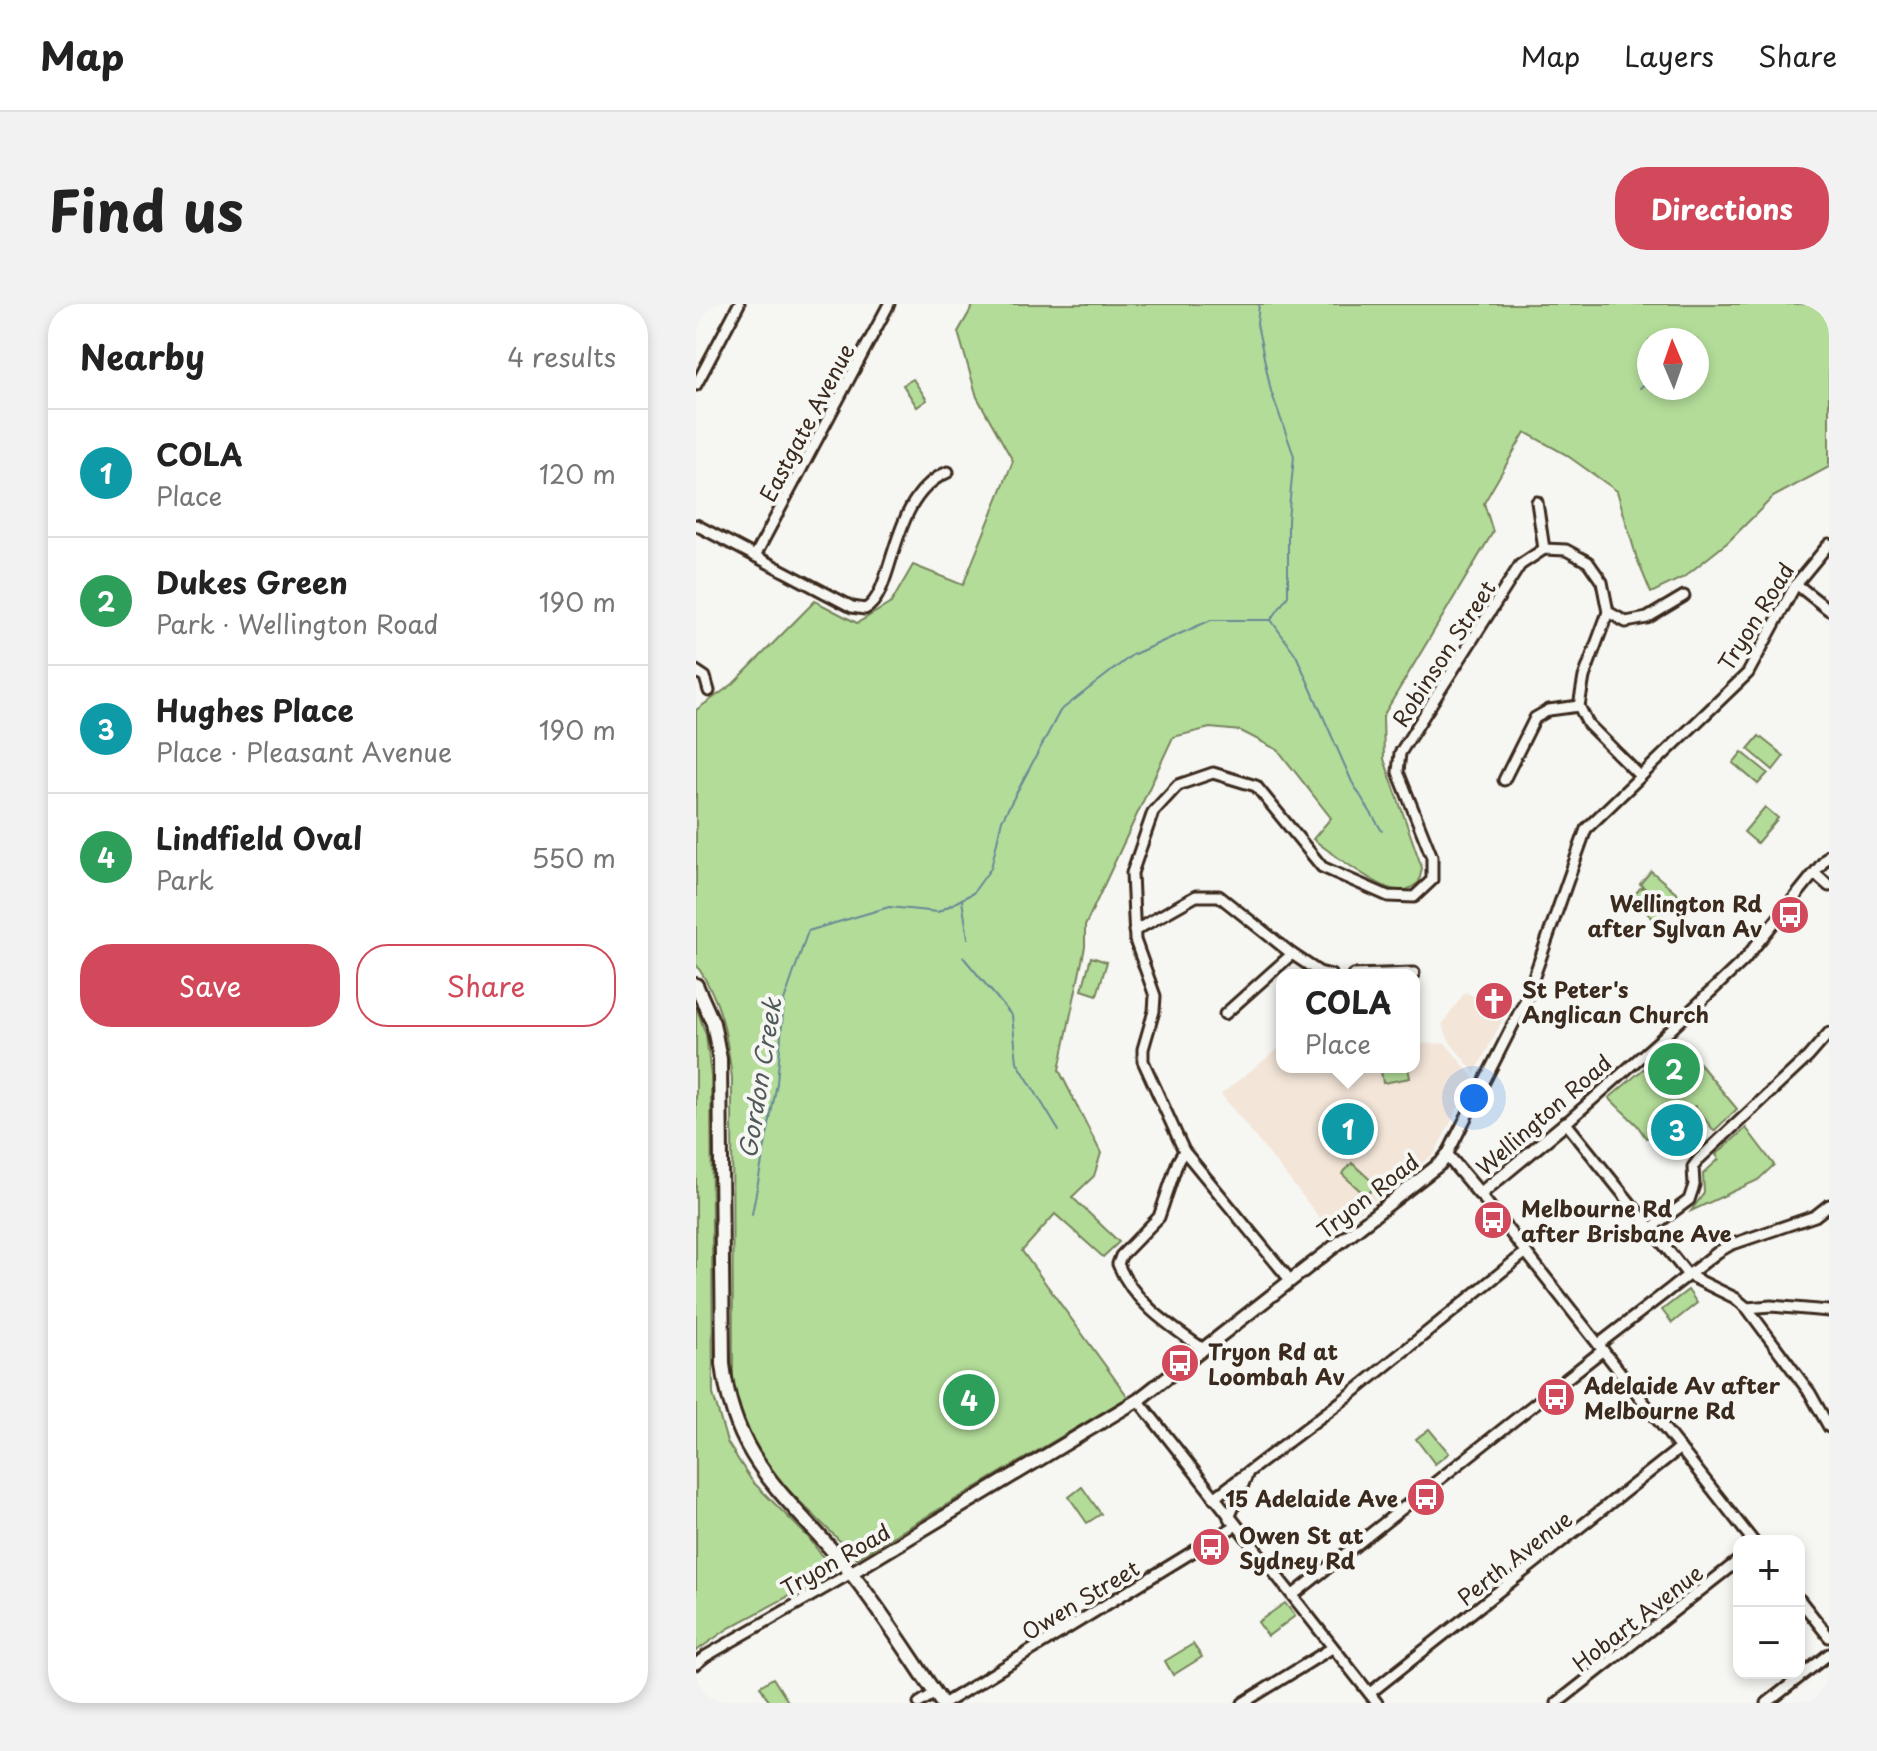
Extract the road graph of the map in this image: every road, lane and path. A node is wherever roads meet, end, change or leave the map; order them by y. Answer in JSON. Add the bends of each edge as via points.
{"nodes":[{"id":1,"x":739,"y":304,"type":"edge"},
{"id":2,"x":889,"y":304,"type":"edge"},
{"id":3,"x":696,"y":385,"type":"edge"},
{"id":4,"x":948,"y":472,"type":"dead end"},
{"id":5,"x":1537,"y":502,"type":"dead end"},
{"id":6,"x":696,"y":525,"type":"edge"},
{"id":7,"x":1829,"y":544,"type":"edge"},
{"id":8,"x":1544,"y":549,"type":"junction"},
{"id":9,"x":755,"y":556,"type":"junction"},
{"id":10,"x":1796,"y":584,"type":"junction"},
{"id":11,"x":1684,"y":596,"type":"dead end"},
{"id":12,"x":1829,"y":610,"type":"edge"},
{"id":13,"x":1608,"y":612,"type":"junction"},
{"id":14,"x":696,"y":671,"type":"edge"},
{"id":15,"x":709,"y":691,"type":"dead end"},
{"id":16,"x":1579,"y":706,"type":"junction"},
{"id":17,"x":1640,"y":776,"type":"junction"},
{"id":18,"x":1504,"y":780,"type":"dead end"},
{"id":19,"x":1829,"y":855,"type":"edge"},
{"id":20,"x":1815,"y":874,"type":"junction"},
{"id":21,"x":1829,"y":886,"type":"edge"},
{"id":22,"x":1134,"y":931,"type":"junction"},
{"id":23,"x":1292,"y":954,"type":"junction"},
{"id":24,"x":1314,"y":969,"type":"edge"},
{"id":25,"x":696,"y":985,"type":"edge"},
{"id":26,"x":1225,"y":1014,"type":"dead end"},
{"id":27,"x":1829,"y":1033,"type":"edge"},
{"id":28,"x":1566,"y":1123,"type":"junction"},
{"id":29,"x":1184,"y":1151,"type":"junction"},
{"id":30,"x":1447,"y":1155,"type":"junction"},
{"id":31,"x":1480,"y":1194,"type":"junction"},
{"id":32,"x":1829,"y":1205,"type":"edge"},
{"id":33,"x":1651,"y":1228,"type":"junction"},
{"id":34,"x":1526,"y":1252,"type":"junction"},
{"id":35,"x":1688,"y":1275,"type":"junction"},
{"id":36,"x":1290,"y":1280,"type":"junction"},
{"id":37,"x":1747,"y":1308,"type":"junction"},
{"id":38,"x":1829,"y":1311,"type":"edge"},
{"id":39,"x":1601,"y":1347,"type":"junction"},
{"id":40,"x":1203,"y":1349,"type":"junction"},
{"id":41,"x":1138,"y":1400,"type":"junction"},
{"id":42,"x":1829,"y":1427,"type":"edge"},
{"id":43,"x":1680,"y":1448,"type":"junction"},
{"id":44,"x":1248,"y":1472,"type":"junction"},
{"id":45,"x":1214,"y":1498,"type":"junction"},
{"id":46,"x":1232,"y":1522,"type":"junction"},
{"id":47,"x":1748,"y":1535,"type":"edge"},
{"id":48,"x":1733,"y":1565,"type":"edge"},
{"id":49,"x":851,"y":1573,"type":"junction"},
{"id":50,"x":1293,"y":1595,"type":"junction"},
{"id":51,"x":1805,"y":1607,"type":"edge"},
{"id":52,"x":1829,"y":1637,"type":"edge"},
{"id":53,"x":1332,"y":1648,"type":"junction"},
{"id":54,"x":1829,"y":1654,"type":"edge"},
{"id":55,"x":696,"y":1664,"type":"edge"},
{"id":56,"x":1370,"y":1693,"type":"junction"},
{"id":57,"x":941,"y":1700,"type":"edge"},
{"id":58,"x":919,"y":1703,"type":"edge"},
{"id":59,"x":1243,"y":1703,"type":"edge"},
{"id":60,"x":1377,"y":1703,"type":"edge"},
{"id":61,"x":1557,"y":1703,"type":"edge"},
{"id":62,"x":1767,"y":1703,"type":"edge"}],
"edges":[{"from":1,"to":3,"type":"street"},
{"from":2,"to":9,"type":"street","name":"Eastgate Avenue"},
{"from":4,"to":9,"type":"street","via":[[929,481],[906,516],[875,603],[865,609]]},
{"from":5,"to":8,"type":"street"},
{"from":6,"to":9,"type":"street"},
{"from":7,"to":10,"type":"street","name":"Tryon Road"},
{"from":8,"to":13,"type":"street","via":[[1566,550],[1588,562],[1602,582]]},
{"from":8,"to":22,"type":"street","name":"Robinson Street","via":[[1520,565],[1400,753],[1398,772],[1432,857],[1432,880],[1424,889],[1414,897],[1388,896],[1322,867],[1256,786],[1213,773],[1178,785],[1153,812],[1132,873]]},
{"from":10,"to":12,"type":"street"},
{"from":10,"to":17,"type":"street","name":"Tryon Road","via":[[1748,673]]},
{"from":11,"to":13,"type":"street","via":[[1647,618],[1626,622]]},
{"from":13,"to":16,"type":"street"},
{"from":14,"to":15,"type":"street","via":[[705,677]]},
{"from":16,"to":17,"type":"street","via":[[1588,724]]},
{"from":16,"to":18,"type":"street","via":[[1549,710],[1535,718]]},
{"from":17,"to":30,"type":"street","name":"Tryon Road","via":[[1586,829],[1526,999]]},
{"from":19,"to":20,"type":"street","name":"Wellington Road"},
{"from":20,"to":21,"type":"street"},
{"from":20,"to":28,"type":"street","name":"Wellington Road","via":[[1721,983]]},
{"from":22,"to":23,"type":"street","via":[[1196,896],[1219,896]]},
{"from":22,"to":29,"type":"street","name":"Robinson Street","via":[[1155,996],[1143,1061]]},
{"from":23,"to":24,"type":"street"},
{"from":23,"to":26,"type":"street"},
{"from":25,"to":49,"type":"main road","via":[[713,1023],[720,1059],[723,1364],[731,1413],[768,1479]]},
{"from":27,"to":33,"type":"street","via":[[1699,1159],[1689,1200]]},
{"from":28,"to":31,"type":"street","name":"Wellington Road"},
{"from":28,"to":33,"type":"street"},
{"from":29,"to":36,"type":"street","name":"Robinson Street"},
{"from":29,"to":40,"type":"street","via":[[1159,1217],[1118,1264],[1153,1314]]},
{"from":30,"to":31,"type":"street"},
{"from":30,"to":36,"type":"street","name":"Tryon Road"},
{"from":31,"to":34,"type":"street"},
{"from":32,"to":35,"type":"street","via":[[1815,1216],[1730,1245]]},
{"from":33,"to":35,"type":"street"},
{"from":34,"to":39,"type":"street"},
{"from":34,"to":44,"type":"street"},
{"from":35,"to":37,"type":"street"},
{"from":35,"to":39,"type":"street"},
{"from":36,"to":40,"type":"street","name":"Tryon Road"},
{"from":37,"to":38,"type":"street"},
{"from":37,"to":42,"type":"street"},
{"from":39,"to":43,"type":"street"},
{"from":39,"to":50,"type":"street"},
{"from":40,"to":41,"type":"street","name":"Tryon Road"},
{"from":41,"to":45,"type":"street"},
{"from":41,"to":49,"type":"street","name":"Tryon Road"},
{"from":43,"to":47,"type":"street"},
{"from":43,"to":56,"type":"street","name":"Perth Avenue"},
{"from":44,"to":45,"type":"street"},
{"from":44,"to":46,"type":"street"},
{"from":45,"to":46,"type":"street"},
{"from":46,"to":50,"type":"street"},
{"from":46,"to":57,"type":"street","name":"Owen Street"},
{"from":48,"to":61,"type":"street","name":"Hobart Avenue"},
{"from":49,"to":55,"type":"street","name":"Tryon Road"},
{"from":49,"to":57,"type":"main road"},
{"from":50,"to":53,"type":"street"},
{"from":51,"to":52,"type":"street"},
{"from":53,"to":56,"type":"street"},
{"from":53,"to":59,"type":"street"},
{"from":54,"to":62,"type":"street"},
{"from":56,"to":60,"type":"street"},
{"from":57,"to":58,"type":"street","name":"Owen Street"}]}
